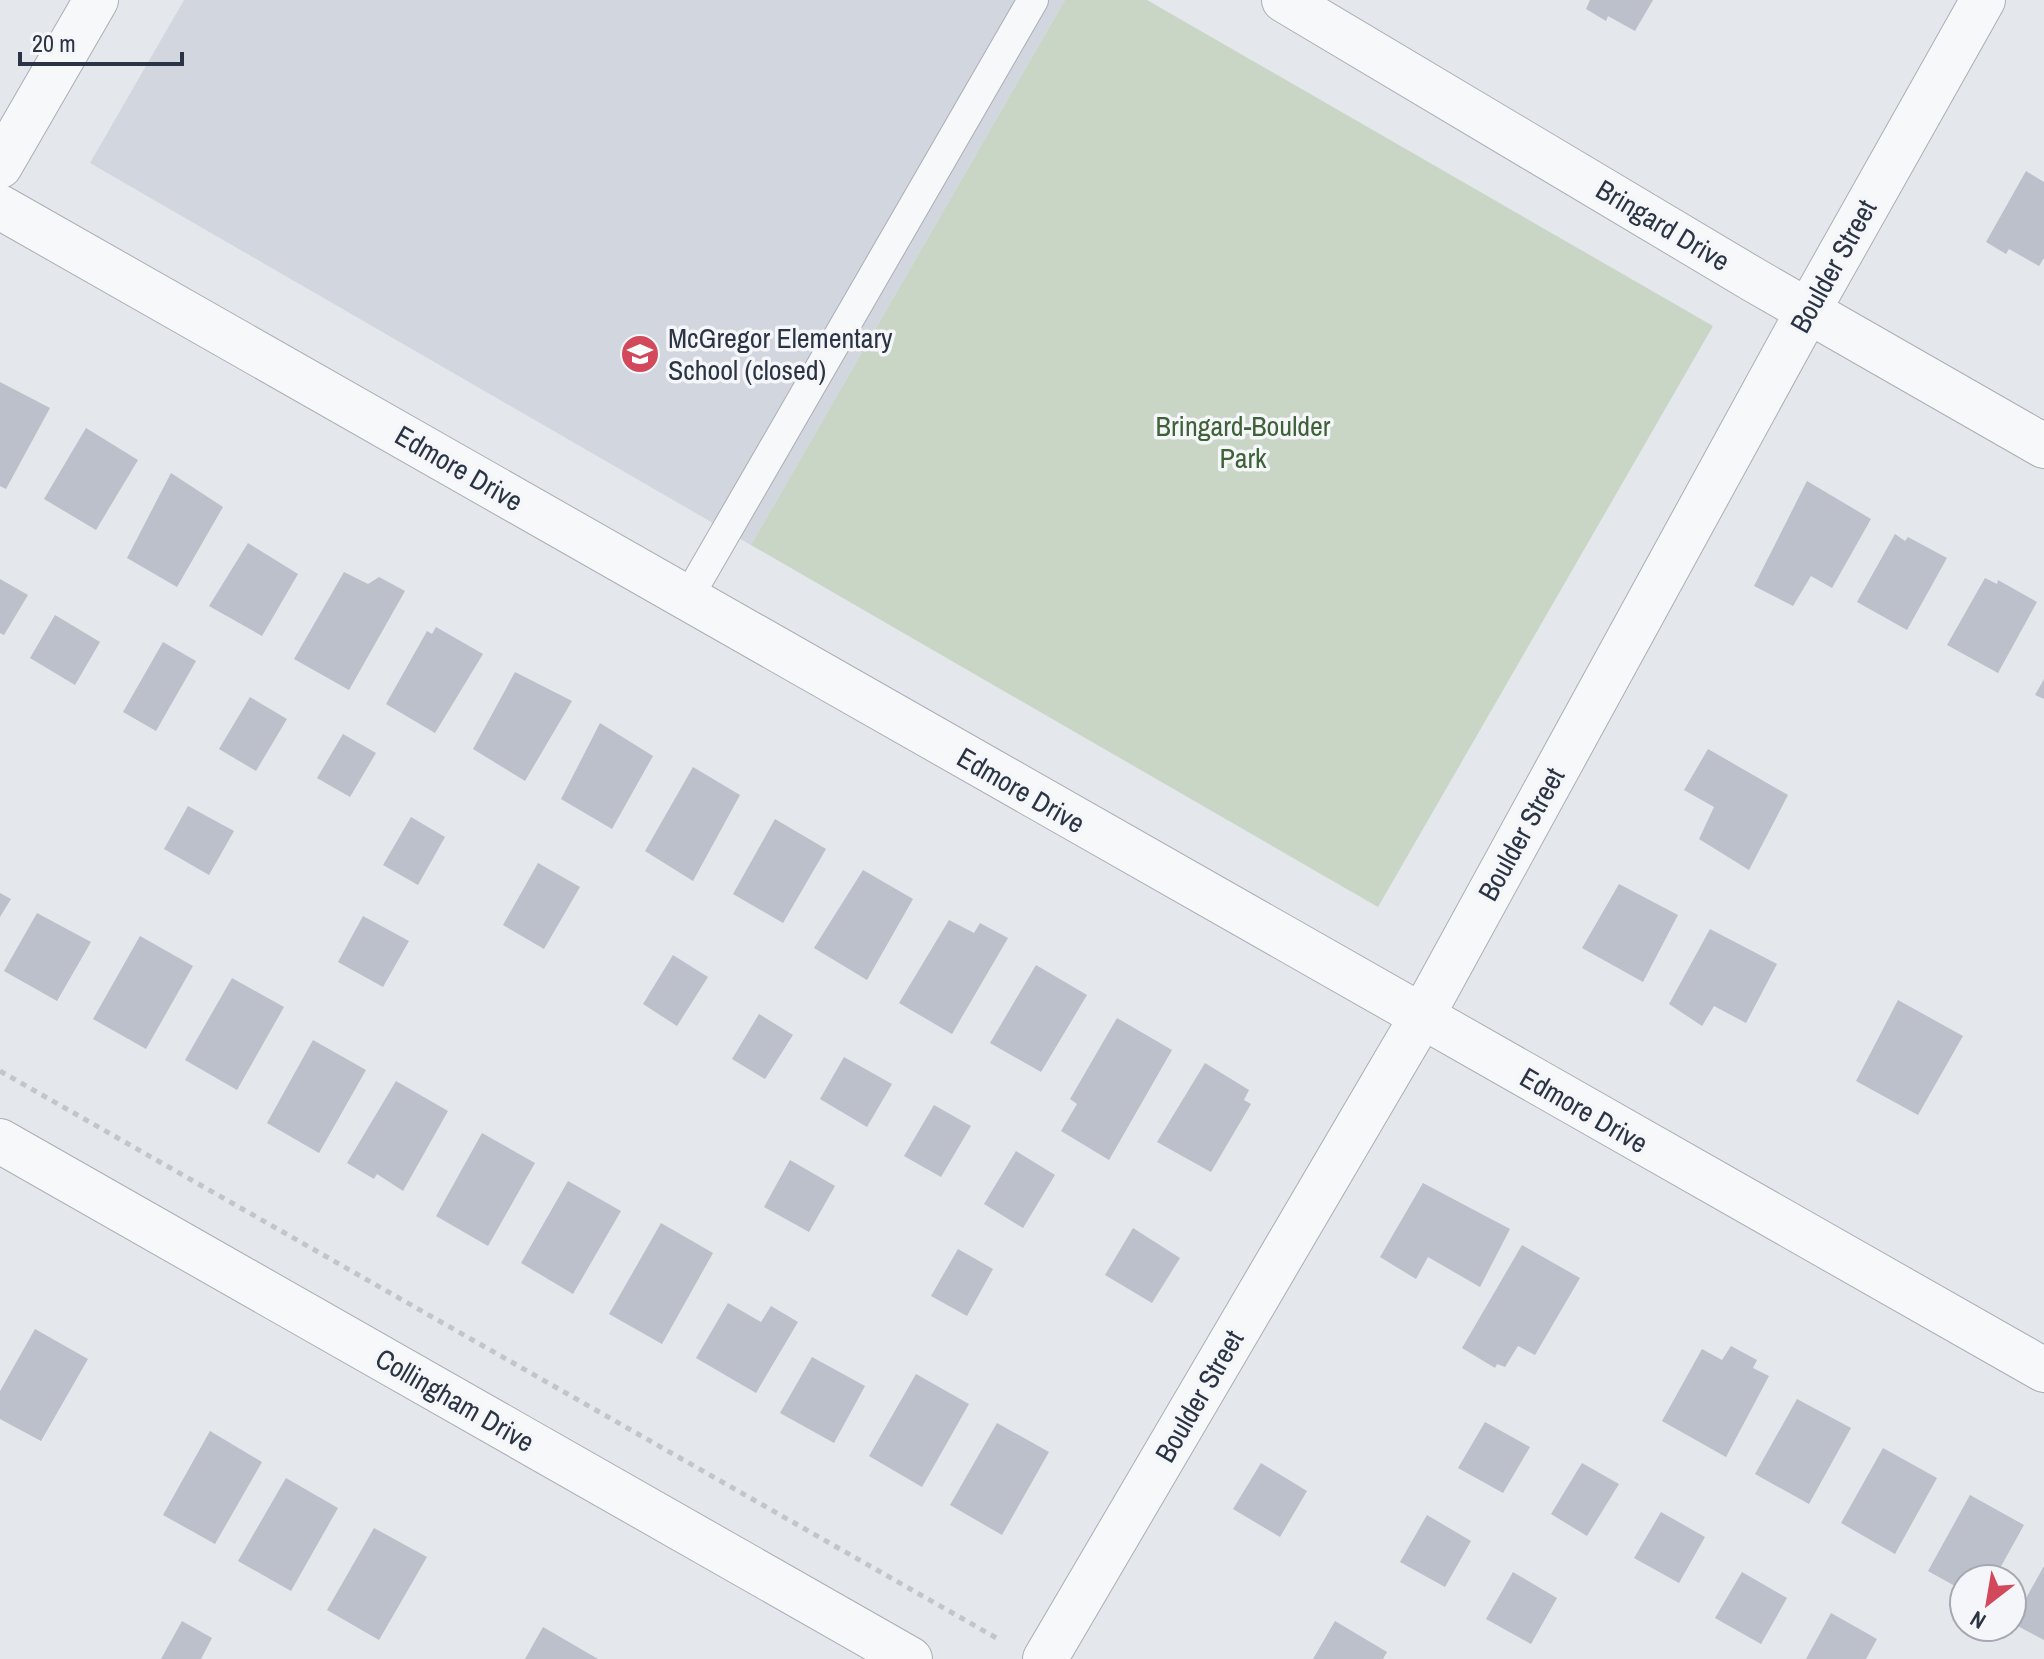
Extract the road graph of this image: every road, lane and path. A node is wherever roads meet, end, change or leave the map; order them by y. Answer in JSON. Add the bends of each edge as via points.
{"nodes":[{"id":1,"x":96,"y":0,"type":"edge"},
{"id":2,"x":1033,"y":0,"type":"edge"},
{"id":3,"x":1284,"y":0,"type":"edge"},
{"id":4,"x":1983,"y":0,"type":"edge"},
{"id":5,"x":0,"y":166,"type":"edge"},
{"id":6,"x":0,"y":207,"type":"edge"},
{"id":7,"x":1808,"y":311,"type":"junction"},
{"id":8,"x":2044,"y":446,"type":"edge"},
{"id":9,"x":687,"y":599,"type":"junction"},
{"id":10,"x":1421,"y":1018,"type":"junction"},
{"id":11,"x":0,"y":1071,"type":"edge"},
{"id":12,"x":0,"y":1141,"type":"edge"},
{"id":13,"x":2044,"y":1370,"type":"edge"},
{"id":14,"x":1027,"y":1652,"type":"edge"},
{"id":15,"x":910,"y":1659,"type":"edge"}],
"edges":[{"from":1,"to":5,"type":"street"},
{"from":2,"to":9,"type":"lane"},
{"from":3,"to":7,"type":"street","name":"Bringard Drive"},
{"from":4,"to":7,"type":"street","name":"Boulder Street"},
{"from":6,"to":9,"type":"street","name":"Edmore Drive"},
{"from":7,"to":8,"type":"street","name":"Bringard Drive"},
{"from":7,"to":10,"type":"street","name":"Boulder Street"},
{"from":9,"to":10,"type":"street","name":"Edmore Drive"},
{"from":10,"to":13,"type":"street","name":"Edmore Drive"},
{"from":10,"to":14,"type":"street","name":"Boulder Street"},
{"from":11,"to":14,"type":"path"},
{"from":12,"to":15,"type":"street","name":"Collingham Drive"}]}
